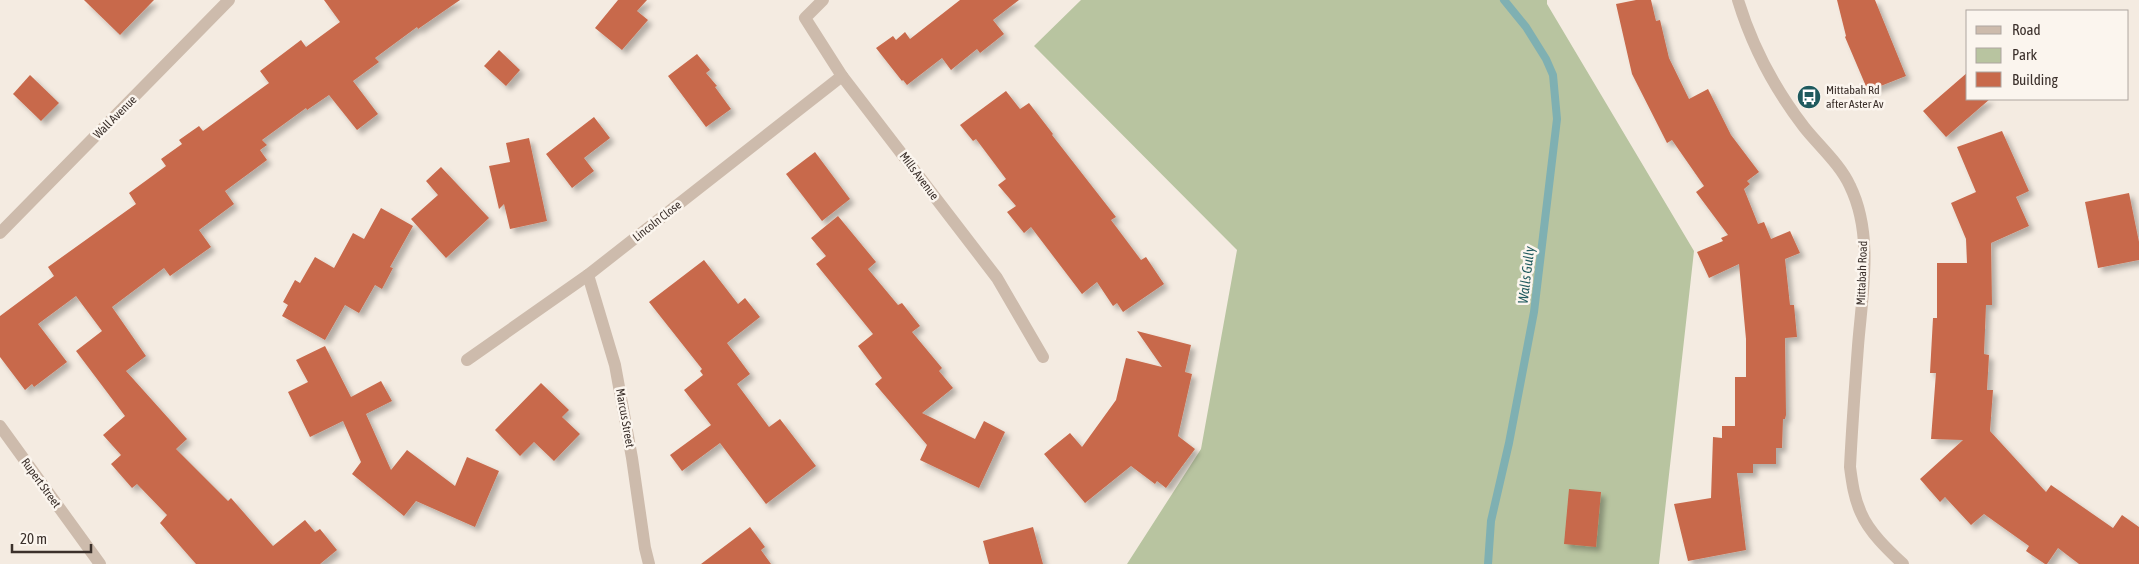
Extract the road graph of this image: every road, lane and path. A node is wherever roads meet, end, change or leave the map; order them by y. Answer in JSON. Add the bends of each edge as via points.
{"nodes":[{"id":1,"x":229,"y":0,"type":"edge"},
{"id":2,"x":823,"y":0,"type":"edge"},
{"id":3,"x":1738,"y":0,"type":"edge"},
{"id":4,"x":842,"y":76,"type":"junction"},
{"id":5,"x":0,"y":233,"type":"edge"},
{"id":6,"x":588,"y":275,"type":"junction"},
{"id":7,"x":1043,"y":357,"type":"dead end"},
{"id":8,"x":467,"y":360,"type":"dead end"},
{"id":9,"x":0,"y":426,"type":"edge"},
{"id":10,"x":100,"y":564,"type":"edge"},
{"id":11,"x":649,"y":564,"type":"edge"},
{"id":12,"x":1903,"y":564,"type":"edge"}],
"edges":[{"from":1,"to":5,"type":"street","name":"Wall Avenue"},
{"from":2,"to":4,"type":"street","name":"Mills Avenue","via":[[805,18]]},
{"from":3,"to":12,"type":"street","name":"Mittabah Road","via":[[1745,24],[1773,82],[1850,184],[1858,207],[1863,226],[1864,269],[1850,467],[1861,514],[1880,541]]},
{"from":4,"to":6,"type":"street","name":"Lincoln Close"},
{"from":4,"to":7,"type":"street","name":"Mills Avenue","via":[[997,278]]},
{"from":6,"to":8,"type":"street","name":"Lincoln Close"},
{"from":6,"to":11,"type":"street","name":"Marcus Street","via":[[615,365]]},
{"from":9,"to":10,"type":"street","name":"Rupert Street"}]}
